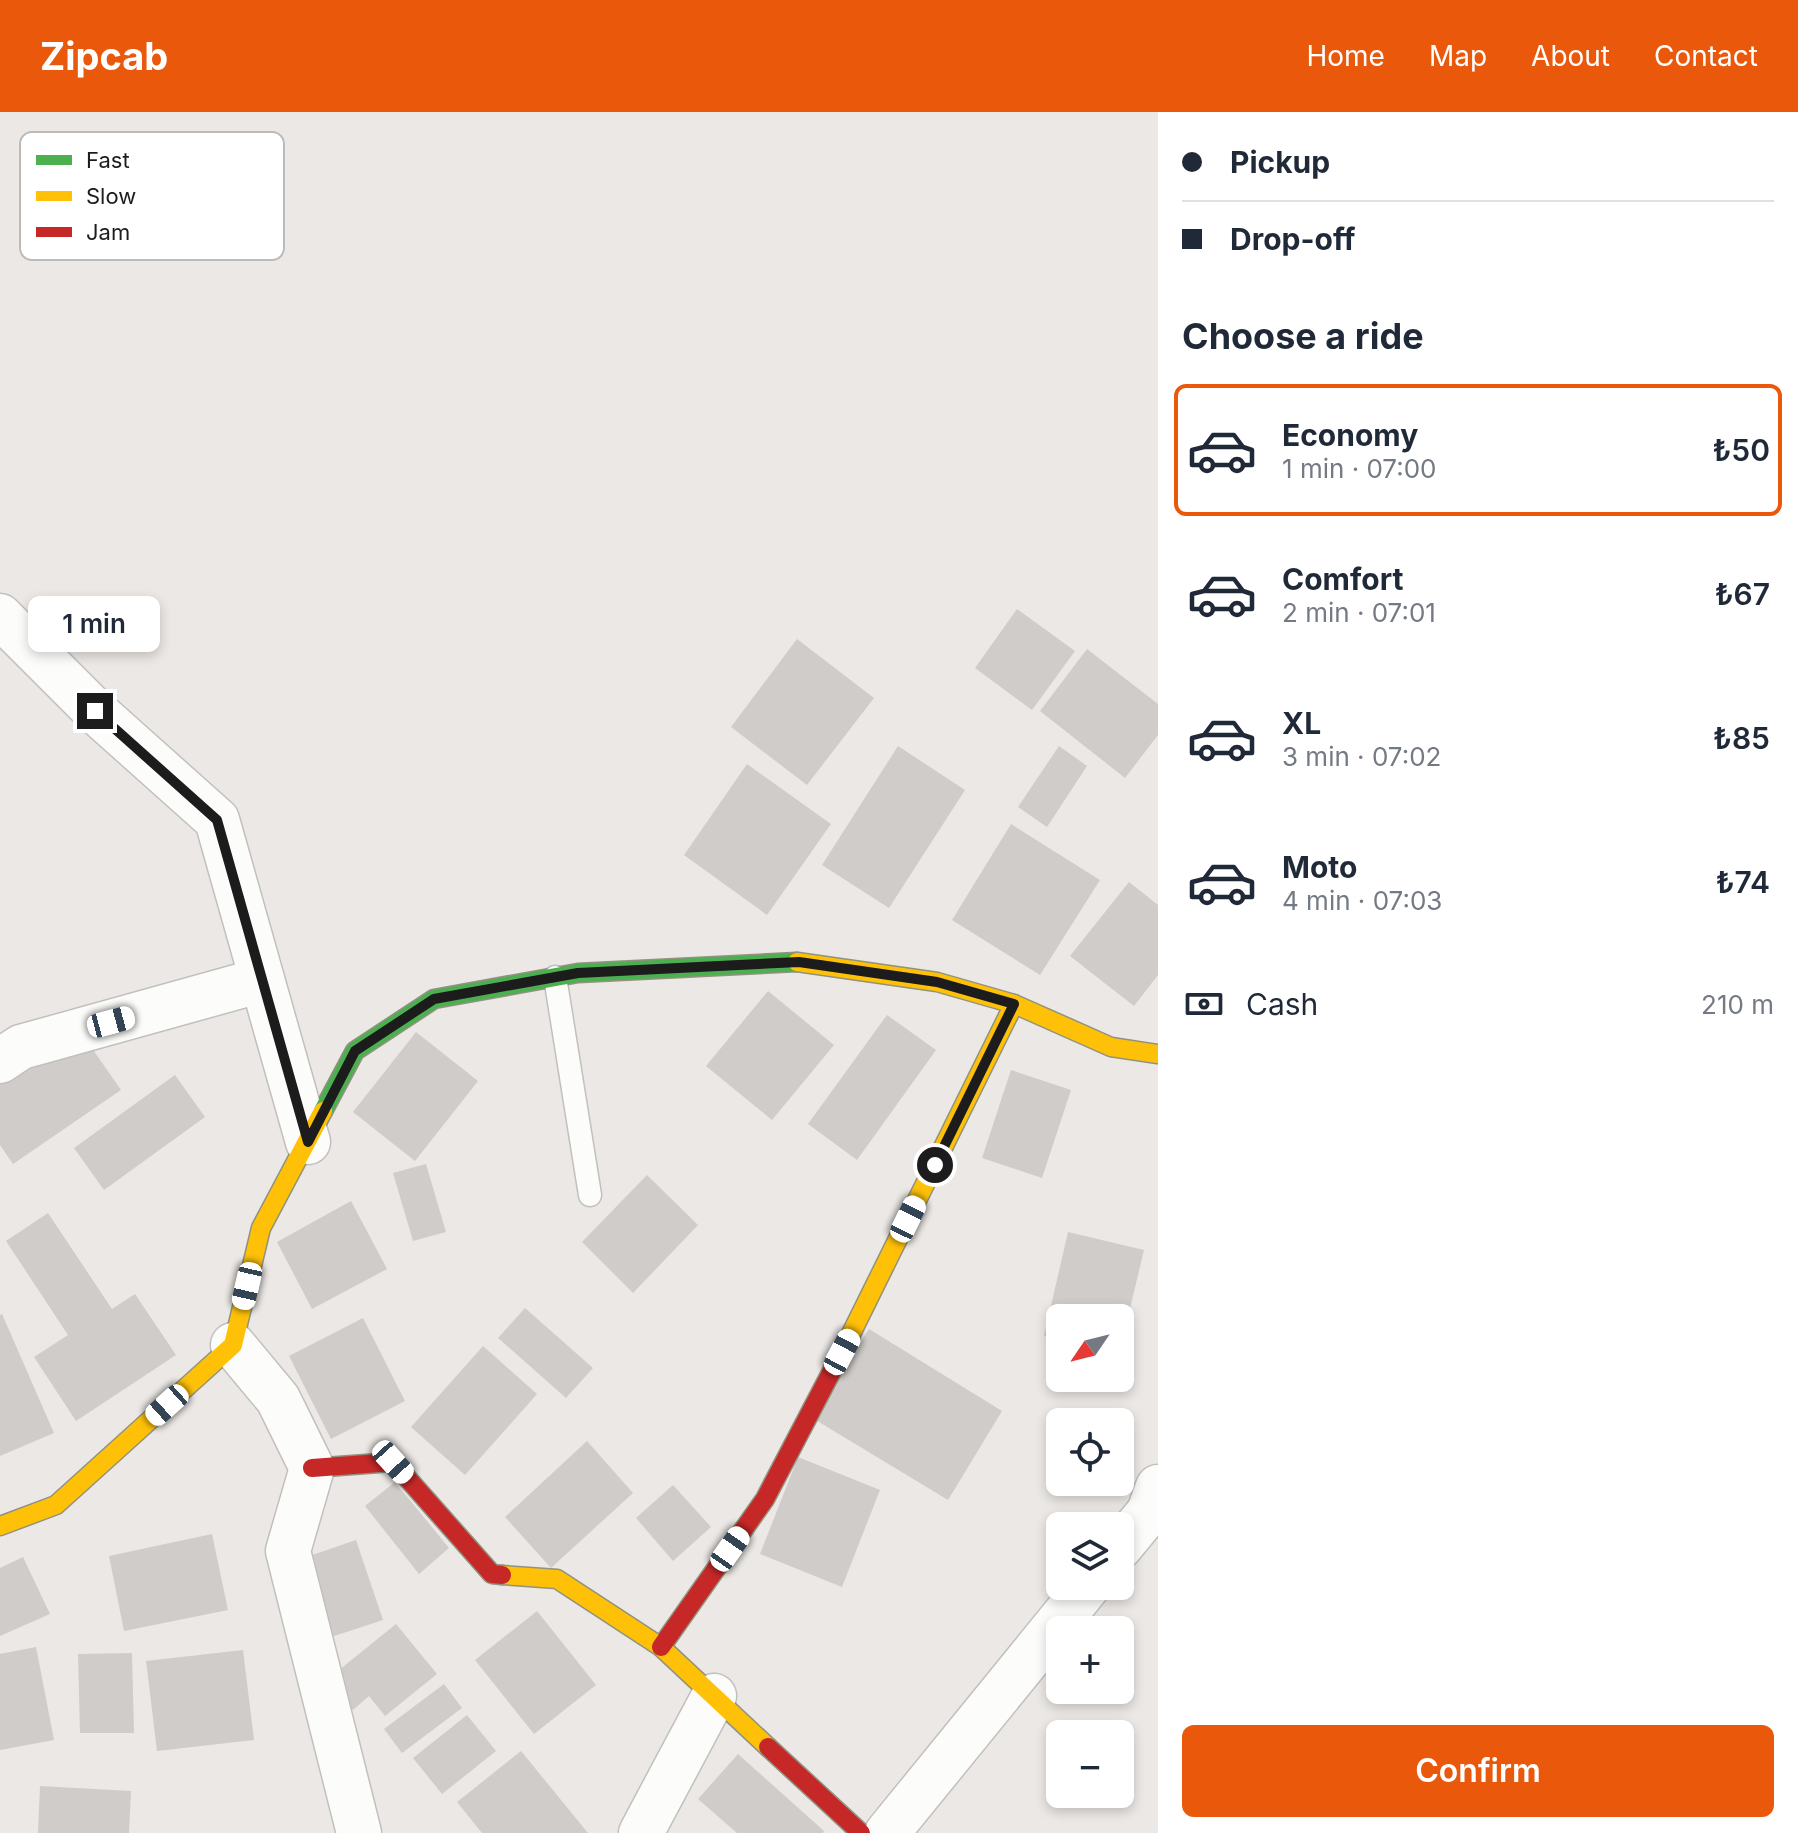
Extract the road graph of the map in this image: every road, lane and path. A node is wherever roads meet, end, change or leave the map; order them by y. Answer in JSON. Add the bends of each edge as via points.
{"nodes":[{"id":1,"x":0,"y":616,"type":"edge"},
{"id":2,"x":555,"y":977,"type":"junction"},
{"id":3,"x":262,"y":980,"type":"junction"},
{"id":4,"x":1014,"y":1004,"type":"junction"},
{"id":5,"x":1158,"y":1054,"type":"edge"},
{"id":6,"x":0,"y":1061,"type":"edge"},
{"id":7,"x":308,"y":1142,"type":"junction"},
{"id":8,"x":590,"y":1195,"type":"dead end"},
{"id":9,"x":233,"y":1345,"type":"junction"},
{"id":10,"x":312,"y":1468,"type":"junction"},
{"id":11,"x":1158,"y":1487,"type":"edge"},
{"id":12,"x":0,"y":1526,"type":"edge"},
{"id":13,"x":1134,"y":1530,"type":"edge"},
{"id":14,"x":1077,"y":1600,"type":"edge"},
{"id":15,"x":661,"y":1647,"type":"junction"},
{"id":16,"x":714,"y":1696,"type":"junction"},
{"id":17,"x":359,"y":1833,"type":"edge"},
{"id":18,"x":641,"y":1833,"type":"edge"},
{"id":19,"x":861,"y":1833,"type":"edge"},
{"id":20,"x":887,"y":1833,"type":"edge"}],
"edges":[{"from":1,"to":3,"type":"street","via":[[95,711],[217,820]]},
{"from":2,"to":4,"type":"street","via":[[799,962],[937,982]]},
{"from":2,"to":7,"type":"street","via":[[434,999],[355,1051]]},
{"from":2,"to":8,"type":"lane"},
{"from":3,"to":6,"type":"street","via":[[21,1047]]},
{"from":3,"to":7,"type":"street"},
{"from":4,"to":5,"type":"street","via":[[1111,1047]]},
{"from":4,"to":15,"type":"street","via":[[765,1499]]},
{"from":7,"to":9,"type":"street","via":[[261,1228]]},
{"from":9,"to":10,"type":"street","via":[[278,1399]]},
{"from":9,"to":12,"type":"street","via":[[56,1505]]},
{"from":10,"to":15,"type":"street","via":[[393,1462],[492,1574],[557,1579]]},
{"from":10,"to":17,"type":"street","via":[[288,1551]]},
{"from":11,"to":13,"type":"street","via":[[1149,1512]]},
{"from":14,"to":20,"type":"street"},
{"from":15,"to":16,"type":"street"},
{"from":16,"to":18,"type":"street"},
{"from":16,"to":19,"type":"street"}]}
